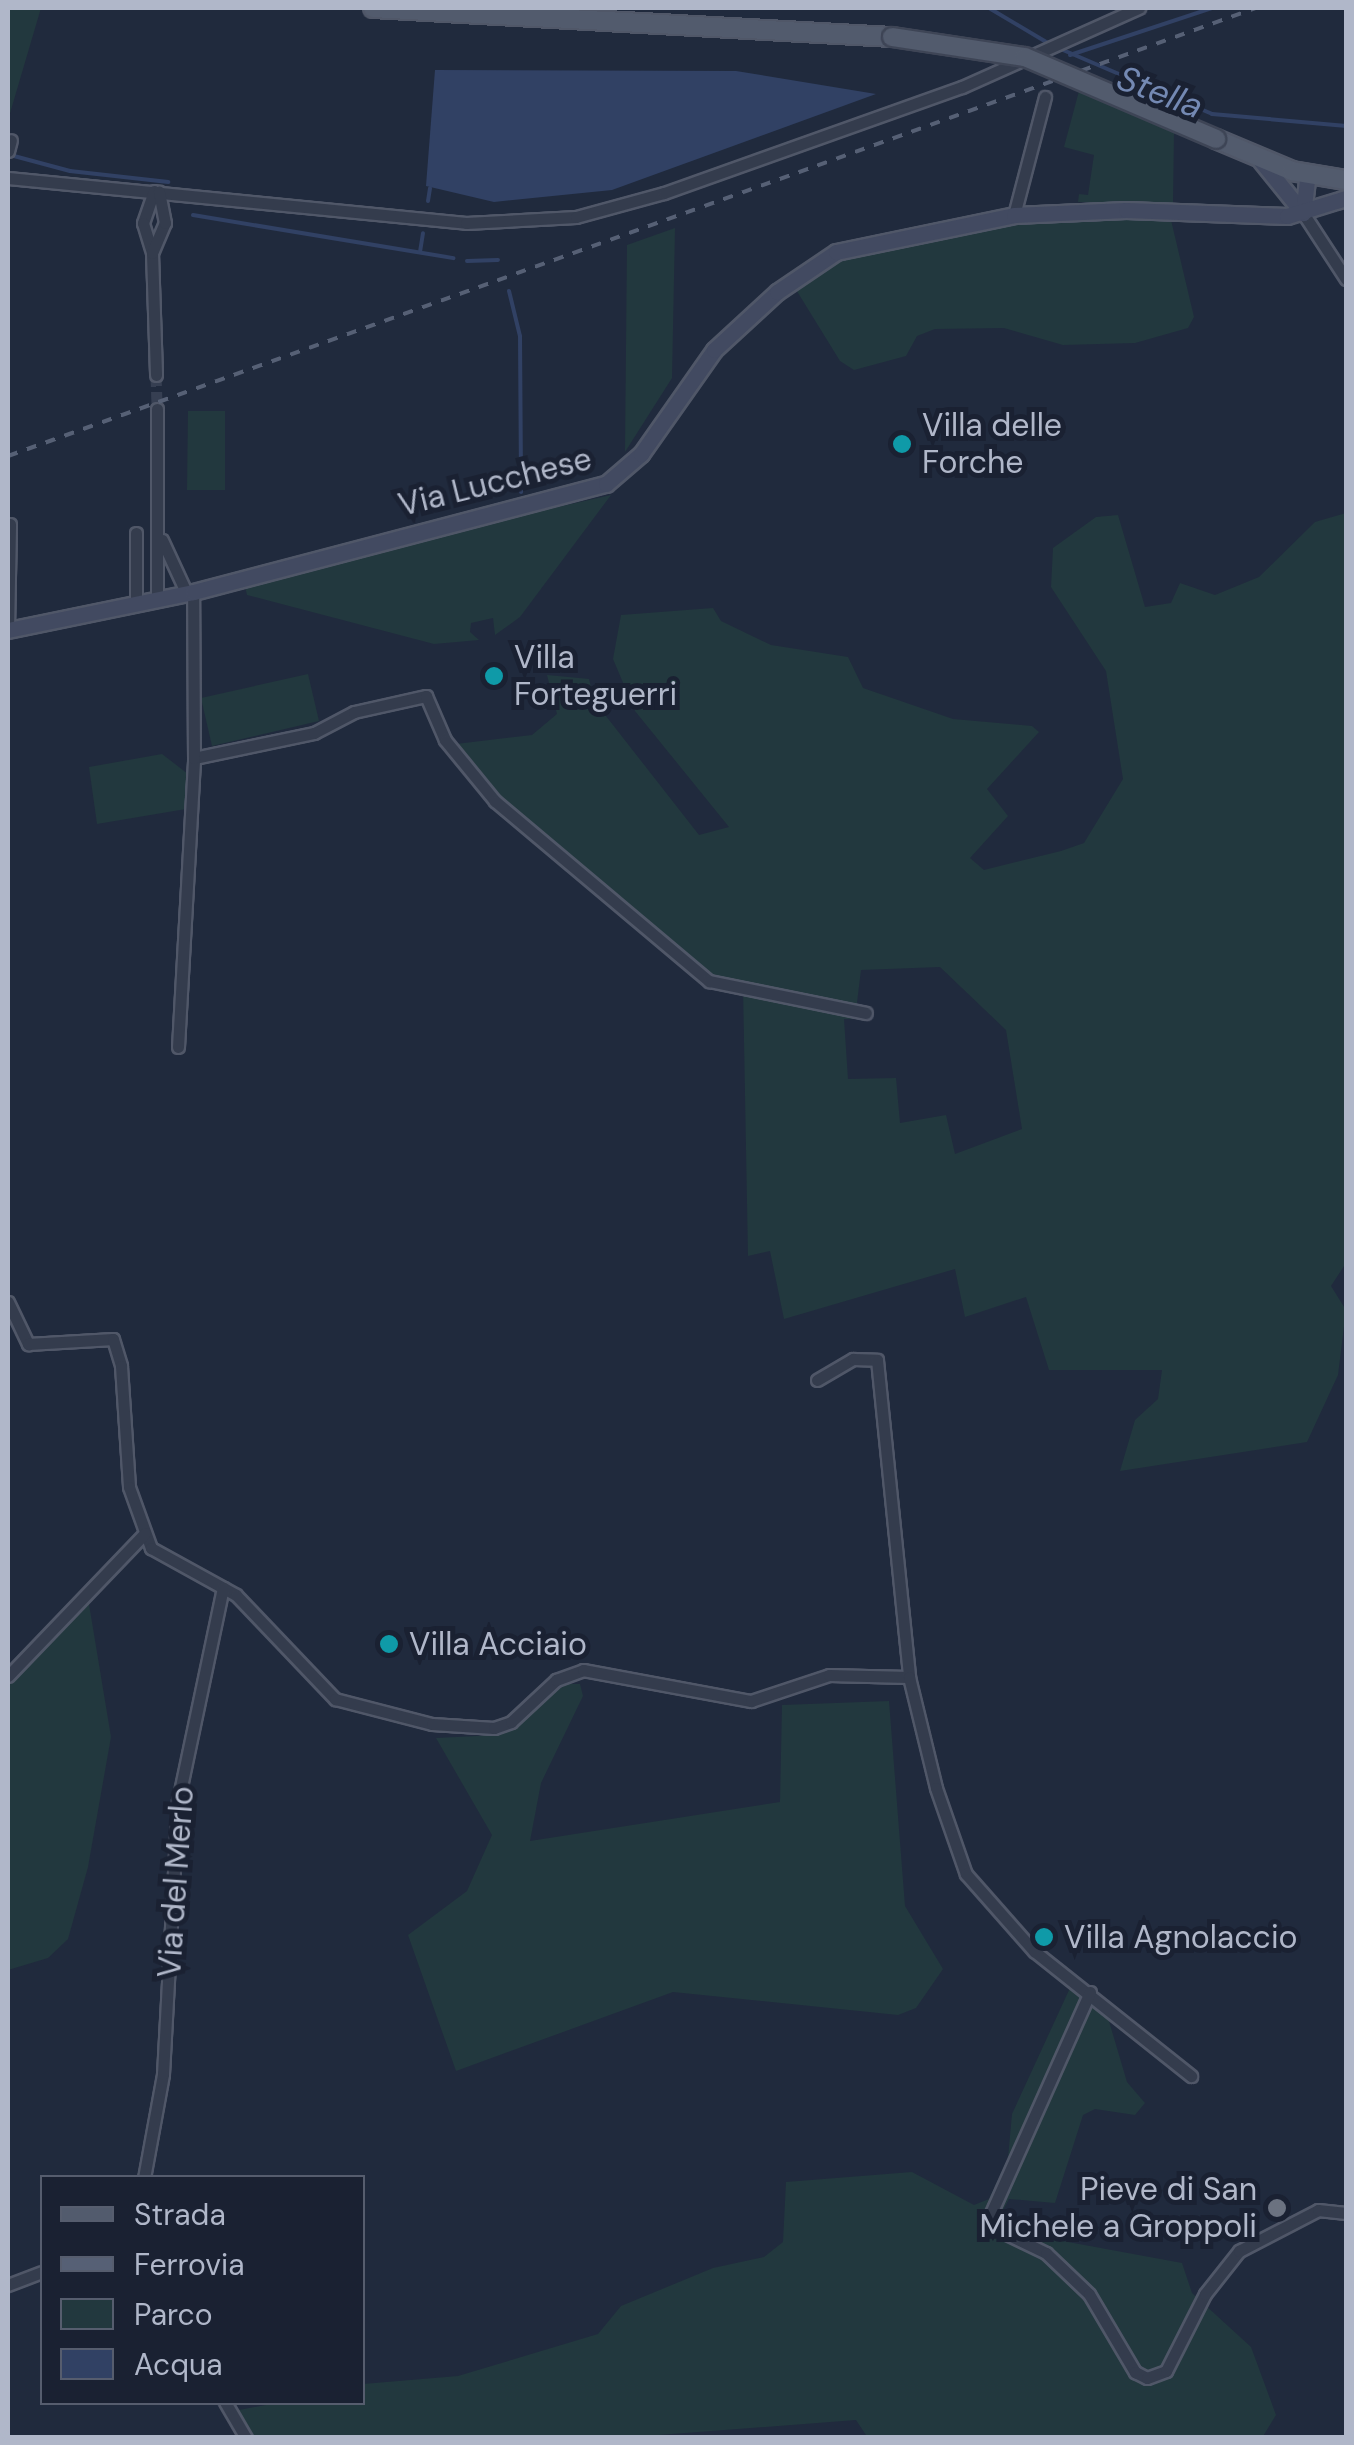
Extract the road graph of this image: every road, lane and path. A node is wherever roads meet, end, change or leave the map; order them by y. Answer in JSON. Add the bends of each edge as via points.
{"nodes":[{"id":1,"x":374,"y":8,"type":"edge"},
{"id":2,"x":1132,"y":9,"type":"edge"},
{"id":3,"x":1044,"y":97,"type":"dead end"},
{"id":4,"x":1262,"y":161,"type":"junction"},
{"id":5,"x":1308,"y":175,"type":"junction"},
{"id":6,"x":8,"y":178,"type":"edge"},
{"id":7,"x":1346,"y":180,"type":"edge"},
{"id":8,"x":108,"y":187,"type":"junction"},
{"id":9,"x":156,"y":192,"type":"junction"},
{"id":10,"x":1288,"y":192,"type":"junction"},
{"id":11,"x":190,"y":195,"type":"junction"},
{"id":12,"x":1346,"y":198,"type":"edge"},
{"id":13,"x":1303,"y":213,"type":"junction"},
{"id":14,"x":143,"y":214,"type":"junction"},
{"id":15,"x":1014,"y":216,"type":"junction"},
{"id":16,"x":1263,"y":216,"type":"junction"},
{"id":17,"x":166,"y":219,"type":"junction"},
{"id":18,"x":152,"y":253,"type":"junction"},
{"id":19,"x":1346,"y":280,"type":"edge"},
{"id":20,"x":156,"y":375,"type":"tunnel mouth"},
{"id":21,"x":157,"y":409,"type":"tunnel mouth"},
{"id":22,"x":10,"y":524,"type":"edge"},
{"id":23,"x":136,"y":533,"type":"dead end"},
{"id":24,"x":160,"y":536,"type":"junction"},
{"id":25,"x":190,"y":593,"type":"junction"},
{"id":26,"x":157,"y":600,"type":"junction"},
{"id":27,"x":136,"y":605,"type":"junction"},
{"id":28,"x":8,"y":630,"type":"edge"},
{"id":29,"x":194,"y":758,"type":"junction"},
{"id":30,"x":866,"y":1013,"type":"dead end"},
{"id":31,"x":178,"y":1047,"type":"dead end"},
{"id":32,"x":8,"y":1302,"type":"edge"},
{"id":33,"x":817,"y":1380,"type":"dead end"},
{"id":34,"x":144,"y":1533,"type":"junction"},
{"id":35,"x":222,"y":1588,"type":"junction"},
{"id":36,"x":8,"y":1676,"type":"edge"},
{"id":37,"x":908,"y":1677,"type":"junction"},
{"id":38,"x":1090,"y":1992,"type":"junction"},
{"id":39,"x":1192,"y":2076,"type":"dead end"},
{"id":40,"x":145,"y":2175,"type":"edge"},
{"id":41,"x":1346,"y":2213,"type":"edge"},
{"id":42,"x":40,"y":2273,"type":"edge"},
{"id":43,"x":8,"y":2285,"type":"edge"},
{"id":44,"x":227,"y":2405,"type":"edge"},
{"id":45,"x":246,"y":2438,"type":"edge"}],
"edges":[{"from":1,"to":4,"type":"main road","bridge":true,"via":[[892,37],[1025,57]]},
{"from":2,"to":11,"type":"street","via":[[887,114],[664,194],[576,217],[466,223]]},
{"from":3,"to":15,"type":"street"},
{"from":4,"to":5,"type":"main road"},
{"from":4,"to":10,"type":"street"},
{"from":5,"to":7,"type":"main road"},
{"from":5,"to":10,"type":"street"},
{"from":5,"to":13,"type":"street"},
{"from":6,"to":8,"type":"street"},
{"from":8,"to":9,"type":"street"},
{"from":8,"to":14,"type":"street"},
{"from":9,"to":11,"type":"street"},
{"from":9,"to":14,"type":"street"},
{"from":9,"to":17,"type":"street"},
{"from":10,"to":13,"type":"street"},
{"from":10,"to":16,"type":"street"},
{"from":11,"to":17,"type":"street"},
{"from":12,"to":13,"type":"street","name":"Via Lucchese"},
{"from":13,"to":16,"type":"street","name":"Via Lucchese"},
{"from":13,"to":19,"type":"street","via":[[1332,248]]},
{"from":14,"to":18,"type":"street"},
{"from":15,"to":16,"type":"street","name":"Via Lucchese","via":[[1126,210]]},
{"from":15,"to":25,"type":"street","name":"Via Lucchese","via":[[896,236],[812,266],[714,350],[641,454],[606,484]]},
{"from":17,"to":18,"type":"street"},
{"from":18,"to":20,"type":"street"},
{"from":21,"to":24,"type":"street"},
{"from":22,"to":28,"type":"street"},
{"from":23,"to":27,"type":"street"},
{"from":24,"to":25,"type":"street"},
{"from":24,"to":26,"type":"street"},
{"from":25,"to":26,"type":"street","name":"Via Lucchese"},
{"from":25,"to":29,"type":"street"},
{"from":26,"to":27,"type":"street","name":"Via Lucchese"},
{"from":27,"to":28,"type":"street","name":"Via Lucchese"},
{"from":29,"to":30,"type":"street","via":[[314,733],[354,712],[426,696],[445,740],[495,801],[709,981]]},
{"from":29,"to":31,"type":"street"},
{"from":32,"to":34,"type":"street","via":[[28,1344],[105,1336],[114,1342],[129,1487]]},
{"from":33,"to":37,"type":"street","via":[[857,1357],[878,1363]]},
{"from":34,"to":35,"type":"street","via":[[157,1554]]},
{"from":34,"to":36,"type":"street"},
{"from":35,"to":37,"type":"street","via":[[249,1606],[334,1699],[432,1724],[504,1725],[556,1680],[583,1670],[751,1701],[829,1675]]},
{"from":35,"to":40,"type":"street","name":"Via del Merlo","via":[[178,1801],[164,2074]]},
{"from":37,"to":38,"type":"street","via":[[966,1874],[1034,1951]]},
{"from":38,"to":39,"type":"street"},
{"from":38,"to":41,"type":"street","via":[[986,2220],[992,2231],[1046,2253],[1089,2294],[1134,2372],[1147,2378],[1166,2370],[1205,2294],[1239,2252],[1318,2210]]},
{"from":42,"to":43,"type":"street"},
{"from":44,"to":45,"type":"street"}]}
